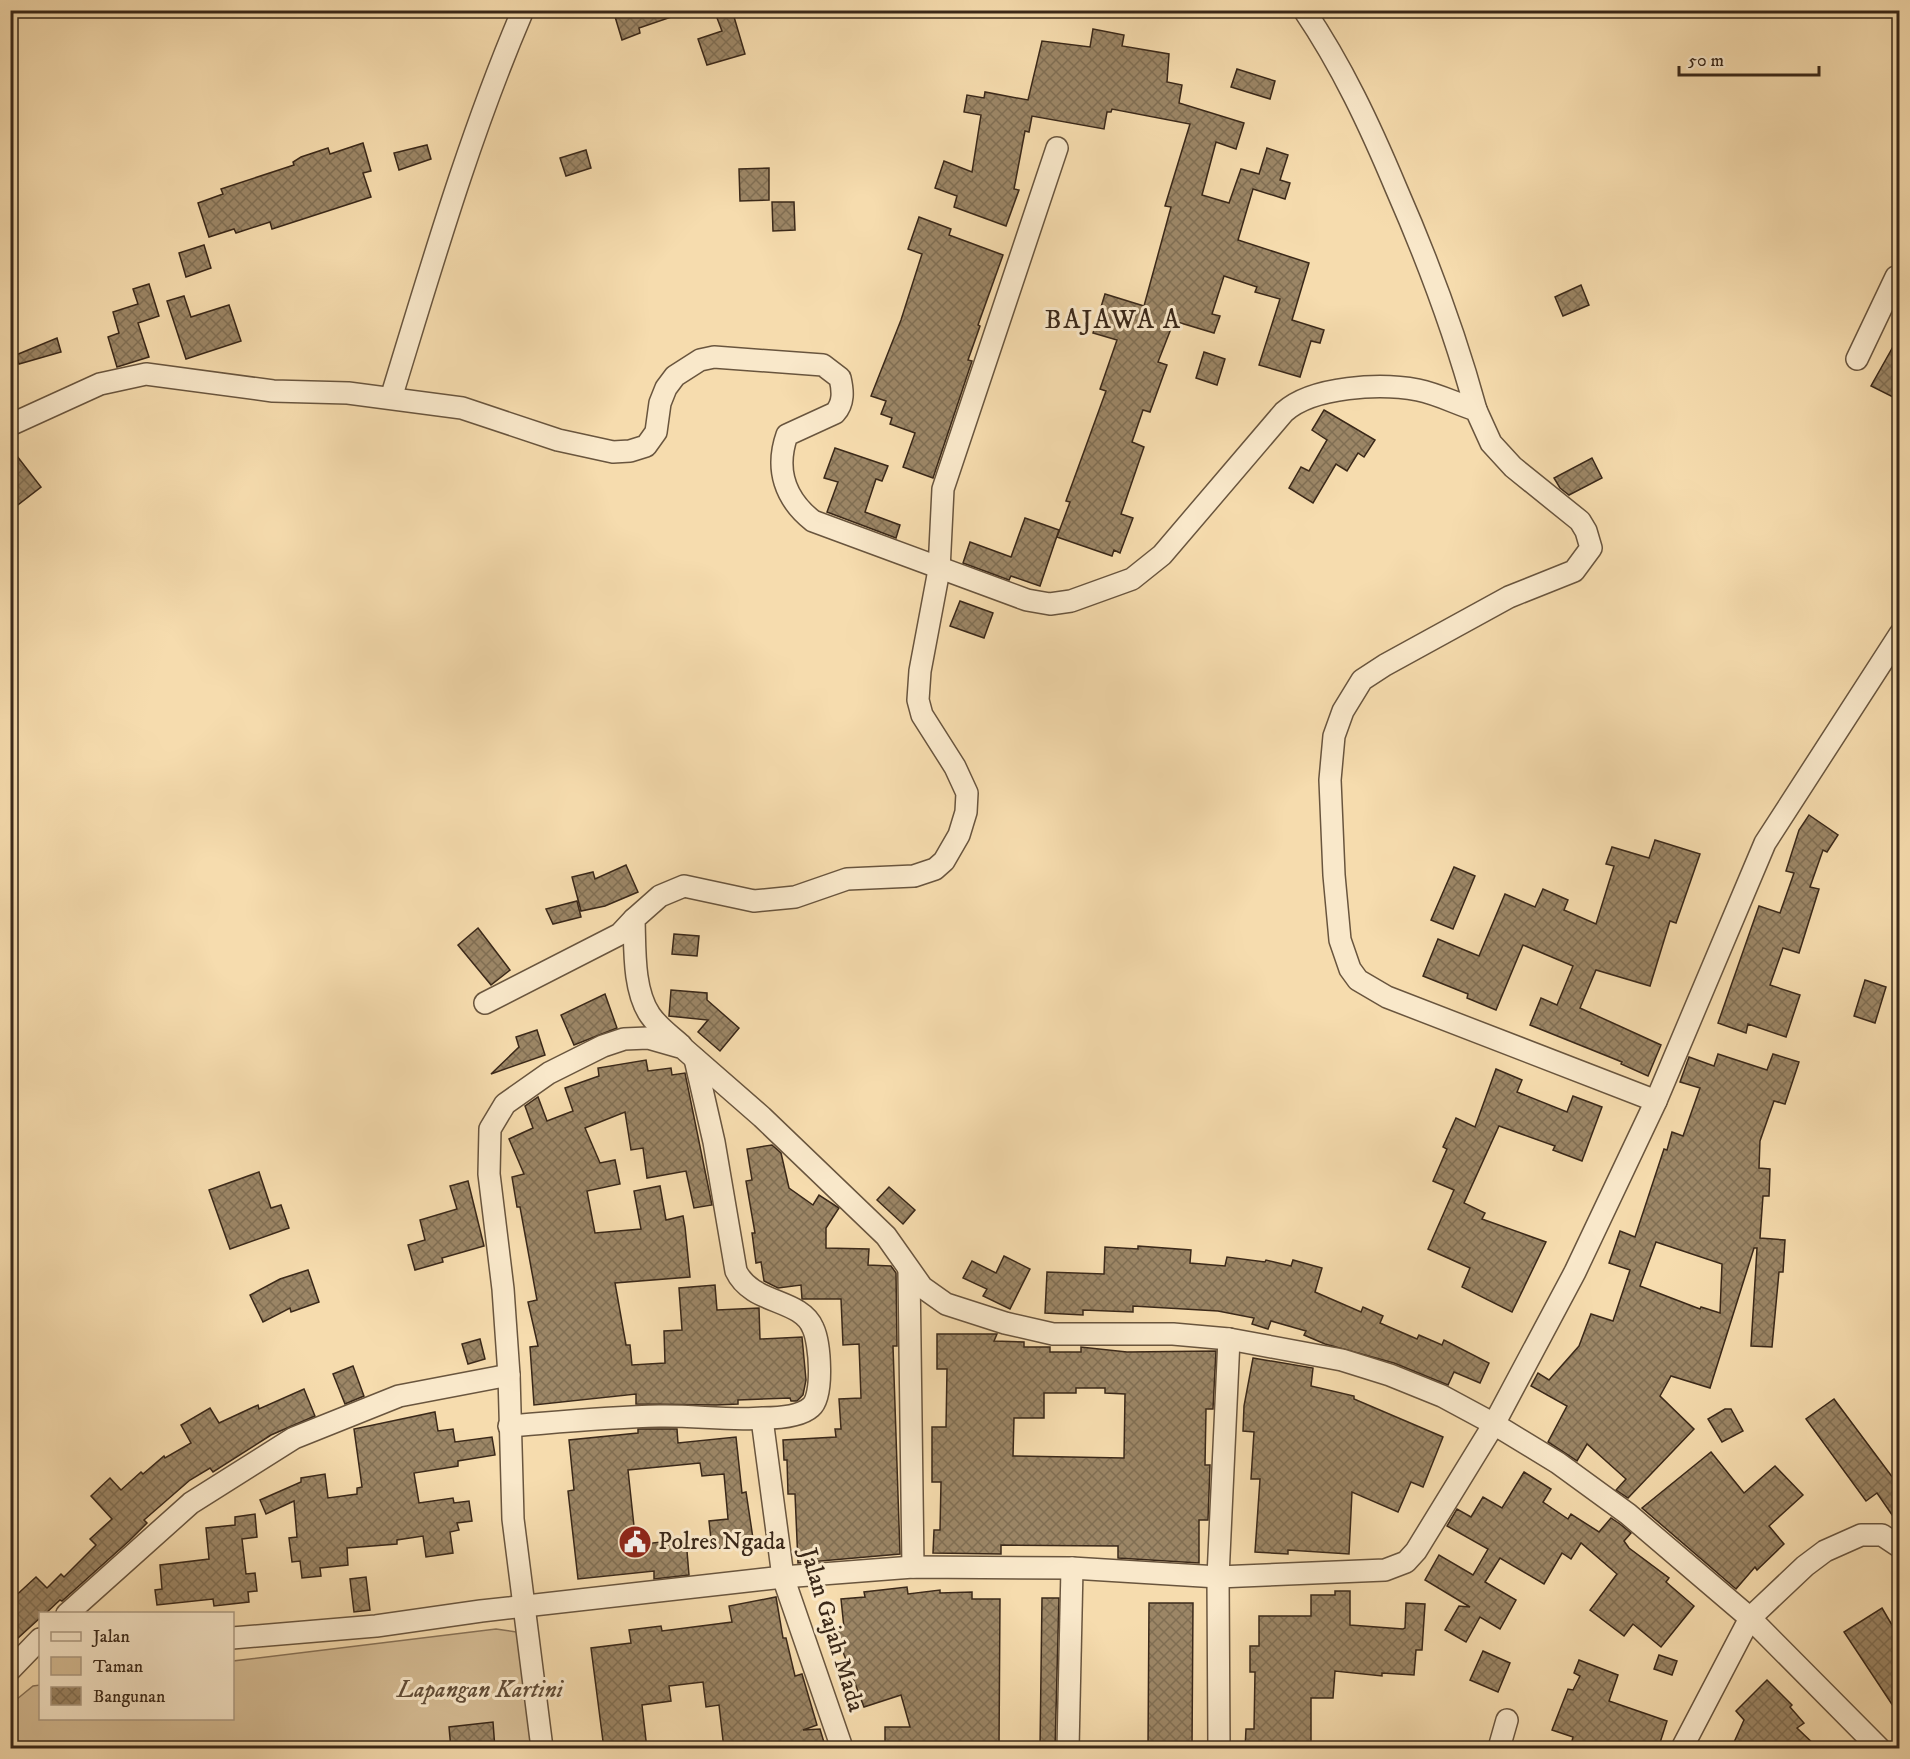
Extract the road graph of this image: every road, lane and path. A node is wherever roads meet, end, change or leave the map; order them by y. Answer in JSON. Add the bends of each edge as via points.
{"nodes":[{"id":1,"x":523,"y":10,"type":"edge"},
{"id":2,"x":1304,"y":10,"type":"edge"},
{"id":3,"x":1057,"y":148,"type":"dead end"},
{"id":4,"x":1899,"y":277,"type":"edge"},
{"id":5,"x":1857,"y":359,"type":"dead end"},
{"id":6,"x":391,"y":398,"type":"junction"},
{"id":7,"x":1476,"y":410,"type":"junction"},
{"id":8,"x":10,"y":425,"type":"edge"},
{"id":9,"x":939,"y":570,"type":"junction"},
{"id":10,"x":1899,"y":634,"type":"edge"},
{"id":11,"x":634,"y":919,"type":"junction"},
{"id":12,"x":485,"y":1003,"type":"dead end"},
{"id":13,"x":689,"y":1053,"type":"junction"},
{"id":14,"x":1656,"y":1101,"type":"junction"},
{"id":15,"x":909,"y":1272,"type":"junction"},
{"id":16,"x":1229,"y":1339,"type":"junction"},
{"id":17,"x":509,"y":1375,"type":"junction"},
{"id":18,"x":762,"y":1419,"type":"junction"},
{"id":19,"x":1494,"y":1424,"type":"junction"},
{"id":20,"x":509,"y":1426,"type":"junction"},
{"id":21,"x":1899,"y":1547,"type":"edge"},
{"id":22,"x":913,"y":1567,"type":"junction"},
{"id":23,"x":1072,"y":1568,"type":"junction"},
{"id":24,"x":783,"y":1576,"type":"junction"},
{"id":25,"x":1218,"y":1577,"type":"junction"},
{"id":26,"x":524,"y":1607,"type":"junction"},
{"id":27,"x":69,"y":1612,"type":"edge"},
{"id":28,"x":1750,"y":1618,"type":"junction"},
{"id":29,"x":234,"y":1638,"type":"edge"},
{"id":30,"x":39,"y":1640,"type":"edge"},
{"id":31,"x":24,"y":1662,"type":"edge"},
{"id":32,"x":1507,"y":1720,"type":"dead end"},
{"id":33,"x":542,"y":1749,"type":"edge"},
{"id":34,"x":842,"y":1749,"type":"edge"},
{"id":35,"x":1068,"y":1749,"type":"edge"},
{"id":36,"x":1219,"y":1749,"type":"edge"},
{"id":37,"x":1499,"y":1749,"type":"edge"},
{"id":38,"x":1682,"y":1749,"type":"edge"},
{"id":39,"x":1879,"y":1749,"type":"edge"}],
"edges":[{"from":1,"to":6,"type":"street","via":[[459,181]]},
{"from":2,"to":7,"type":"street","via":[[1331,51],[1374,135],[1436,280]]},
{"from":3,"to":9,"type":"street","via":[[943,489]]},
{"from":4,"to":5,"type":"street"},
{"from":6,"to":8,"type":"street","via":[[273,391],[146,374],[100,384]]},
{"from":6,"to":9,"type":"street","via":[[462,408],[558,440],[613,452],[630,451],[642,449],[650,442],[657,432],[666,388],[675,376],[700,360],[714,357],[823,365],[840,378],[840,407],[787,435],[780,464],[794,503],[813,521]]},
{"from":7,"to":9,"type":"street","via":[[1419,391],[1381,387],[1301,399],[1278,419],[1162,555],[1132,579],[1071,601],[1050,604],[1027,600]]},
{"from":7,"to":14,"type":"street","via":[[1491,443],[1513,467],[1580,521],[1591,548],[1574,571],[1509,597],[1362,680],[1343,711],[1334,736],[1331,769],[1340,940],[1358,980],[1387,997]]},
{"from":9,"to":11,"type":"street","via":[[918,700],[967,793],[964,824],[944,861],[935,869],[914,876],[847,879],[795,897],[775,899],[754,901],[684,886],[660,896]]},
{"from":10,"to":14,"type":"street","via":[[1765,843]]},
{"from":11,"to":12,"type":"street","via":[[620,934]]},
{"from":11,"to":13,"type":"street","via":[[635,956],[643,999],[650,1015]]},
{"from":13,"to":15,"type":"street","via":[[873,1223]]},
{"from":13,"to":17,"type":"street","via":[[648,1038],[624,1039],[549,1073],[496,1114],[488,1152]]},
{"from":13,"to":18,"type":"street","via":[[714,1142],[736,1271],[749,1289],[799,1312],[816,1335],[816,1400],[802,1412]]},
{"from":14,"to":19,"type":"street","via":[[1533,1353]]},
{"from":15,"to":16,"type":"street","via":[[946,1304],[1025,1329],[1053,1334],[1173,1334]]},
{"from":15,"to":22,"type":"street"},
{"from":16,"to":19,"type":"street","via":[[1342,1360],[1390,1375],[1442,1396]]},
{"from":16,"to":25,"type":"street"},
{"from":17,"to":20,"type":"street"},
{"from":17,"to":27,"type":"street","via":[[399,1396],[294,1438],[191,1503]]},
{"from":18,"to":20,"type":"street","via":[[658,1416]]},
{"from":18,"to":24,"type":"street","name":"Jalan Gajah Mada"},
{"from":19,"to":25,"type":"street","via":[[1432,1529],[1406,1562],[1385,1570]]},
{"from":19,"to":28,"type":"street","via":[[1610,1500]]},
{"from":20,"to":26,"type":"street","via":[[513,1519]]},
{"from":21,"to":28,"type":"street","via":[[1882,1535],[1850,1538],[1805,1566]]},
{"from":22,"to":23,"type":"street"},
{"from":22,"to":24,"type":"street"},
{"from":23,"to":25,"type":"street"},
{"from":23,"to":35,"type":"street"},
{"from":24,"to":26,"type":"street"},
{"from":24,"to":34,"type":"street","name":"Jalan Gajah Mada"},
{"from":25,"to":36,"type":"street"},
{"from":26,"to":29,"type":"street","via":[[376,1626]]},
{"from":26,"to":33,"type":"street"},
{"from":28,"to":38,"type":"street"},
{"from":28,"to":39,"type":"street"},
{"from":30,"to":31,"type":"street"},
{"from":32,"to":37,"type":"street"}]}
